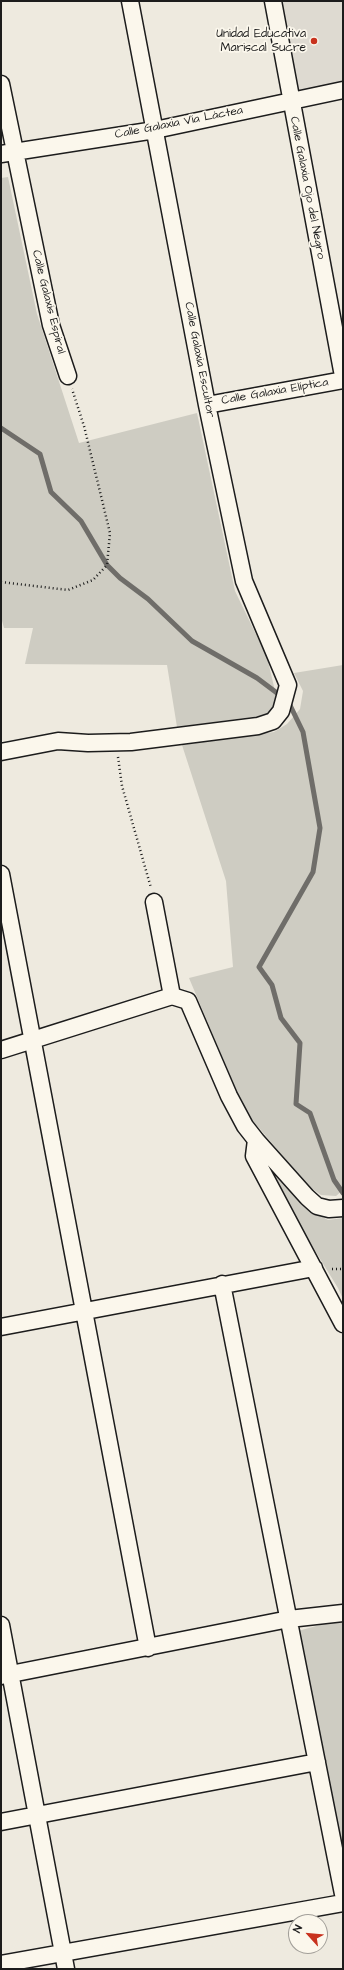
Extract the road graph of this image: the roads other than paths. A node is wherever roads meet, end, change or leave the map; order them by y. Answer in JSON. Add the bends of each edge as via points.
{"nodes":[{"id":1,"x":130,"y":1,"type":"edge"},
{"id":2,"x":272,"y":1,"type":"edge"},
{"id":3,"x":1,"y":84,"type":"edge"},
{"id":4,"x":343,"y":90,"type":"edge"},
{"id":5,"x":291,"y":101,"type":"junction"},
{"id":6,"x":155,"y":130,"type":"junction"},
{"id":7,"x":8,"y":153,"type":"edge"},
{"id":8,"x":68,"y":376,"type":"road end"},
{"id":9,"x":343,"y":376,"type":"edge"},
{"id":10,"x":343,"y":380,"type":"edge"},
{"id":11,"x":207,"y":405,"type":"junction"},
{"id":12,"x":1,"y":752,"type":"edge"},
{"id":13,"x":1,"y":874,"type":"edge"},
{"id":14,"x":154,"y":902,"type":"road end"},
{"id":15,"x":172,"y":996,"type":"junction"},
{"id":16,"x":33,"y":1039,"type":"junction"},
{"id":17,"x":1,"y":1050,"type":"edge"},
{"id":18,"x":256,"y":1140,"type":"junction"},
{"id":19,"x":343,"y":1208,"type":"edge"},
{"id":20,"x":314,"y":1268,"type":"junction"},
{"id":21,"x":222,"y":1284,"type":"junction"},
{"id":22,"x":84,"y":1311,"type":"junction"},
{"id":23,"x":343,"y":1324,"type":"edge"},
{"id":24,"x":1,"y":1327,"type":"edge"},
{"id":25,"x":343,"y":1613,"type":"edge"},
{"id":26,"x":289,"y":1619,"type":"junction"},
{"id":27,"x":1,"y":1625,"type":"edge"},
{"id":28,"x":148,"y":1648,"type":"junction"},
{"id":29,"x":5,"y":1675,"type":"edge"},
{"id":30,"x":317,"y":1762,"type":"junction"},
{"id":31,"x":36,"y":1815,"type":"junction"},
{"id":32,"x":1,"y":1822,"type":"edge"},
{"id":33,"x":343,"y":1894,"type":"edge"},
{"id":34,"x":343,"y":1903,"type":"edge"},
{"id":35,"x":63,"y":1953,"type":"junction"},
{"id":36,"x":1,"y":1964,"type":"edge"},
{"id":37,"x":66,"y":1969,"type":"edge"}],
"edges":[{"from":1,"to":6,"type":"street","name":"Calle Galaxia Escultor"},
{"from":2,"to":5,"type":"street","name":"Calle Galaxia Ojo del Negro"},
{"from":3,"to":7,"type":"street","name":"Calle Galaxis Espiral"},
{"from":4,"to":5,"type":"street","name":"Calle Galaxia Vía Láctea"},
{"from":5,"to":6,"type":"street","name":"Calle Galaxia Vía Láctea"},
{"from":5,"to":9,"type":"street","name":"Calle Galaxia Ojo del Negro"},
{"from":6,"to":7,"type":"street","name":"Calle Galaxia Vía Láctea"},
{"from":6,"to":11,"type":"street","name":"Calle Galaxia Escultor"},
{"from":7,"to":8,"type":"street","name":"Calle Galaxis Espiral","via":[[51,325]]},
{"from":10,"to":11,"type":"street","name":"Calle Galaxia Elíptica"},
{"from":11,"to":12,"type":"street","name":"Calle Galaxia Escultor","via":[[244,581],[288,685],[281,711],[273,721],[258,726],[131,742],[58,741]]},
{"from":13,"to":16,"type":"street"},
{"from":14,"to":15,"type":"street"},
{"from":15,"to":16,"type":"street"},
{"from":15,"to":18,"type":"street","via":[[188,1001],[229,1096],[245,1126]]},
{"from":16,"to":17,"type":"street"},
{"from":16,"to":22,"type":"street"},
{"from":18,"to":19,"type":"street","via":[[317,1206],[329,1209]]},
{"from":18,"to":20,"type":"street","via":[[254,1156]]},
{"from":20,"to":21,"type":"street"},
{"from":20,"to":23,"type":"street"},
{"from":21,"to":22,"type":"street"},
{"from":21,"to":26,"type":"street"},
{"from":22,"to":24,"type":"street"},
{"from":22,"to":28,"type":"street"},
{"from":25,"to":26,"type":"street"},
{"from":26,"to":28,"type":"street"},
{"from":26,"to":30,"type":"street"},
{"from":27,"to":29,"type":"street"},
{"from":28,"to":29,"type":"street"},
{"from":29,"to":31,"type":"street"},
{"from":30,"to":31,"type":"street"},
{"from":30,"to":33,"type":"street"},
{"from":31,"to":32,"type":"street"},
{"from":31,"to":35,"type":"street"},
{"from":34,"to":35,"type":"street"},
{"from":35,"to":36,"type":"street"},
{"from":35,"to":37,"type":"street"}]}
